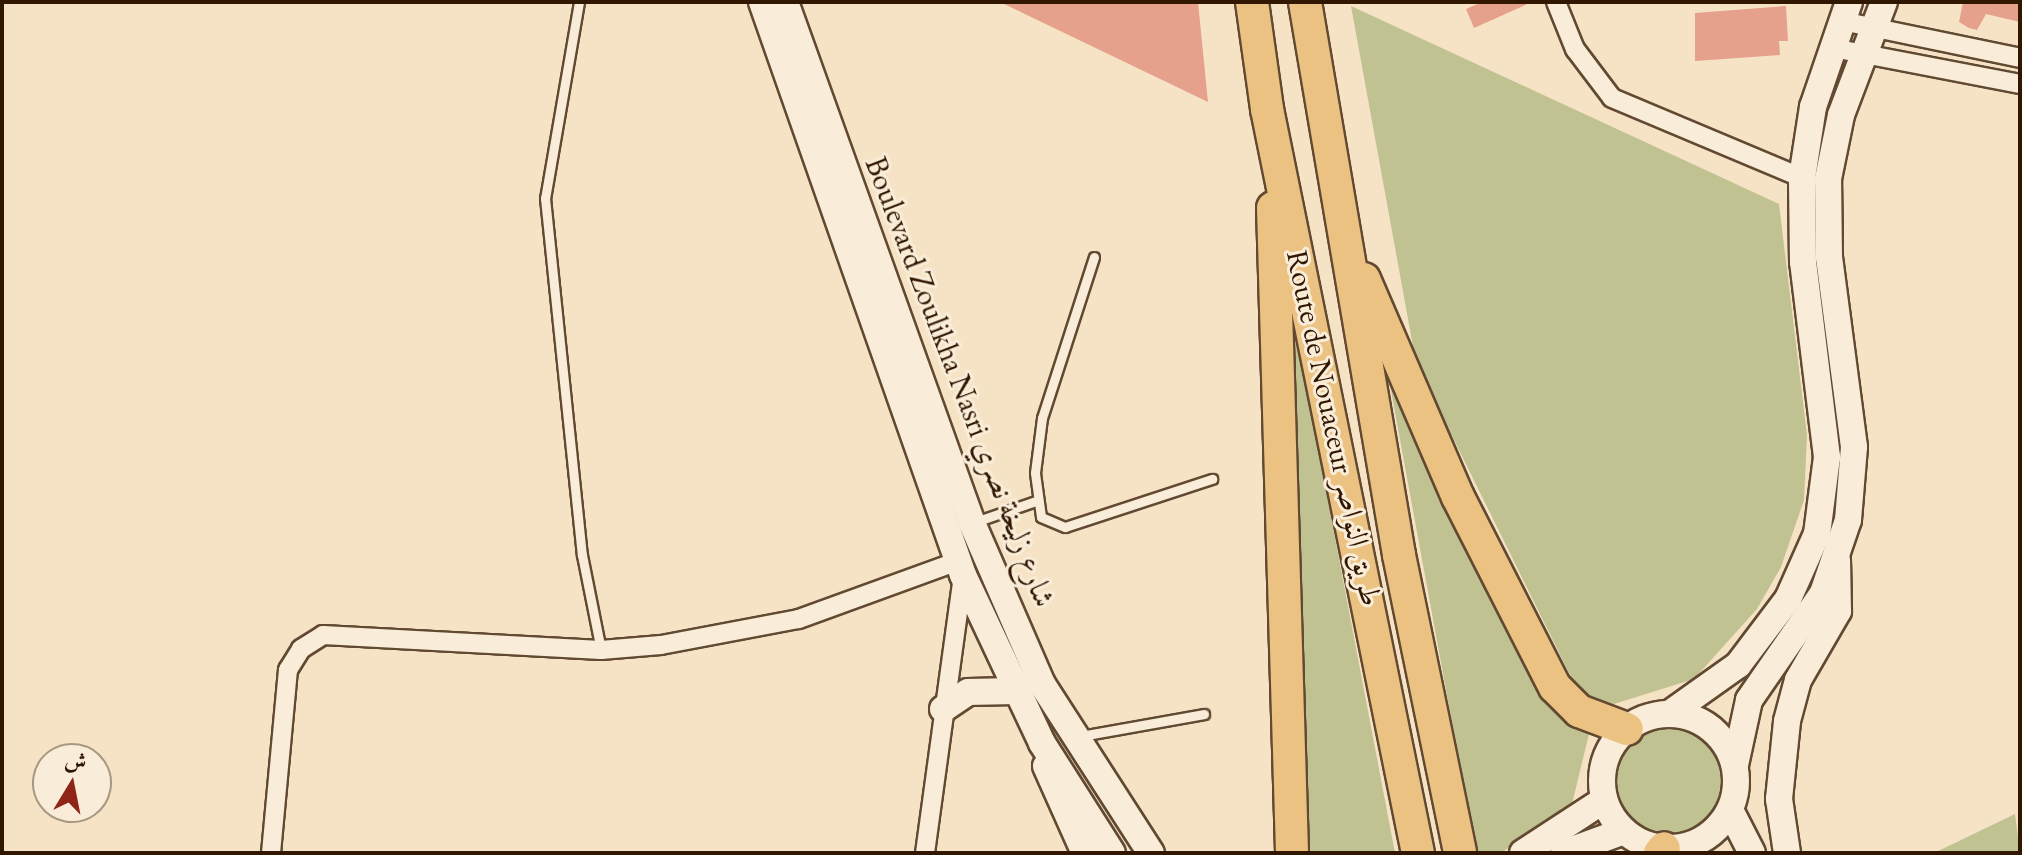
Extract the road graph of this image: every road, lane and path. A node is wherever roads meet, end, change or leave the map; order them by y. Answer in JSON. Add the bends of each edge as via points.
{"nodes":[{"id":1,"x":579,"y":2,"type":"edge"},
{"id":2,"x":762,"y":2,"type":"edge"},
{"id":3,"x":785,"y":2,"type":"edge"},
{"id":4,"x":1252,"y":2,"type":"edge"},
{"id":5,"x":1305,"y":2,"type":"edge"},
{"id":6,"x":1556,"y":2,"type":"edge"},
{"id":7,"x":1884,"y":2,"type":"edge"},
{"id":8,"x":1846,"y":11,"type":"edge"},
{"id":9,"x":1875,"y":28,"type":"junction"},
{"id":10,"x":1833,"y":48,"type":"junction"},
{"id":11,"x":1865,"y":55,"type":"junction"},
{"id":12,"x":2020,"y":58,"type":"edge"},
{"id":13,"x":2020,"y":84,"type":"edge"},
{"id":14,"x":1267,"y":109,"type":"junction"},
{"id":15,"x":1802,"y":178,"type":"junction"},
{"id":16,"x":1335,"y":202,"type":"junction"},
{"id":17,"x":1094,"y":257,"type":"dead end"},
{"id":18,"x":1212,"y":479,"type":"dead end"},
{"id":19,"x":1036,"y":501,"type":"junction"},
{"id":20,"x":972,"y":523,"type":"junction"},
{"id":21,"x":1837,"y":560,"type":"junction"},
{"id":22,"x":960,"y":568,"type":"junction"},
{"id":23,"x":601,"y":650,"type":"junction"},
{"id":24,"x":1015,"y":691,"type":"junction"},
{"id":25,"x":943,"y":709,"type":"junction"},
{"id":26,"x":1204,"y":714,"type":"dead end"},
{"id":27,"x":1669,"y":714,"type":"junction"},
{"id":28,"x":1627,"y":729,"type":"junction"},
{"id":29,"x":1074,"y":738,"type":"junction"},
{"id":30,"x":1042,"y":743,"type":"junction"},
{"id":31,"x":1735,"y":765,"type":"junction"},
{"id":32,"x":1604,"y":800,"type":"junction"},
{"id":33,"x":1730,"y":810,"type":"junction"},
{"id":34,"x":1624,"y":831,"type":"junction"},
{"id":35,"x":1672,"y":850,"type":"edge"},
{"id":36,"x":271,"y":853,"type":"edge"},
{"id":37,"x":925,"y":853,"type":"edge"},
{"id":38,"x":1085,"y":853,"type":"edge"},
{"id":39,"x":1112,"y":853,"type":"edge"},
{"id":40,"x":1151,"y":853,"type":"edge"},
{"id":41,"x":1292,"y":853,"type":"edge"},
{"id":42,"x":1418,"y":853,"type":"edge"},
{"id":43,"x":1460,"y":853,"type":"edge"},
{"id":44,"x":1523,"y":853,"type":"edge"},
{"id":45,"x":1564,"y":853,"type":"edge"},
{"id":46,"x":1752,"y":853,"type":"edge"},
{"id":47,"x":1787,"y":853,"type":"edge"}],
"edges":[{"from":1,"to":23,"type":"lane","via":[[545,198],[582,555]]},
{"from":2,"to":22,"type":"main road","name":"Boulevard Zoulikha Nasri شارع زليخة نصري"},
{"from":3,"to":20,"type":"main road","name":"Boulevard Zoulikha Nasri شارع زليخة نصري"},
{"from":4,"to":14,"type":"highway","name":"Route de Nouaceur طريق النواصر"},
{"from":5,"to":16,"type":"highway","name":"Route de Nouaceur طريق النواصر"},
{"from":6,"to":15,"type":"street","via":[[1583,61],[1619,104]]},
{"from":7,"to":9,"type":"main road"},
{"from":8,"to":9,"type":"street"},
{"from":8,"to":10,"type":"main road"},
{"from":9,"to":11,"type":"main road"},
{"from":9,"to":12,"type":"street"},
{"from":10,"to":11,"type":"street"},
{"from":10,"to":15,"type":"main road","via":[[1813,107]]},
{"from":11,"to":13,"type":"street"},
{"from":11,"to":21,"type":"main road","via":[[1841,115],[1828,179],[1829,257],[1854,447],[1853,489]]},
{"from":14,"to":41,"type":"highway"},
{"from":14,"to":42,"type":"highway","name":"Route de Nouaceur طريق النواصر"},
{"from":15,"to":27,"type":"main road","via":[[1803,262],[1827,457],[1817,534],[1788,599],[1738,665]]},
{"from":16,"to":28,"type":"highway","via":[[1407,389],[1555,687],[1579,711]]},
{"from":16,"to":43,"type":"highway","name":"Route de Nouaceur طريق النواصر"},
{"from":17,"to":19,"type":"lane","via":[[1042,418]]},
{"from":18,"to":19,"type":"lane","via":[[1065,527],[1046,523]]},
{"from":19,"to":20,"type":"lane"},
{"from":20,"to":29,"type":"main road","name":"Boulevard Zoulikha Nasri شارع زليخة نصري","via":[[1042,684]]},
{"from":21,"to":31,"type":"main road","via":[[1823,593],[1749,700]]},
{"from":21,"to":47,"type":"main road","via":[[1838,611],[1798,680],[1787,721],[1779,799]]},
{"from":22,"to":23,"type":"street","via":[[799,619]]},
{"from":22,"to":24,"type":"main road","name":"Boulevard Zoulikha Nasri شارع زليخة نصري"},
{"from":22,"to":25,"type":"street"},
{"from":23,"to":36,"type":"street","via":[[323,635],[301,649],[288,670]]},
{"from":24,"to":25,"type":"main road","via":[[968,692]]},
{"from":24,"to":30,"type":"main road","name":"Boulevard Zoulikha Nasri شارع زليخة نصري"},
{"from":25,"to":37,"type":"street"},
{"from":26,"to":29,"type":"lane"},
{"from":27,"to":28,"type":"main road"},
{"from":27,"to":31,"type":"main road","via":[[1694,719],[1716,732]]},
{"from":28,"to":32,"type":"main road","via":[[1605,763]]},
{"from":29,"to":40,"type":"main road","name":"Boulevard Zoulikha Nasri شارع زليخة نصري"},
{"from":30,"to":38,"type":"main road","via":[[1054,794]]},
{"from":30,"to":39,"type":"main road","name":"Boulevard Zoulikha Nasri شارع زليخة نصري"},
{"from":31,"to":33,"type":"main road"},
{"from":32,"to":34,"type":"main road"},
{"from":32,"to":44,"type":"main road"},
{"from":33,"to":35,"type":"main road","via":[[1710,835]]},
{"from":33,"to":46,"type":"main road"},
{"from":34,"to":35,"type":"main road"},
{"from":34,"to":45,"type":"main road"}]}
